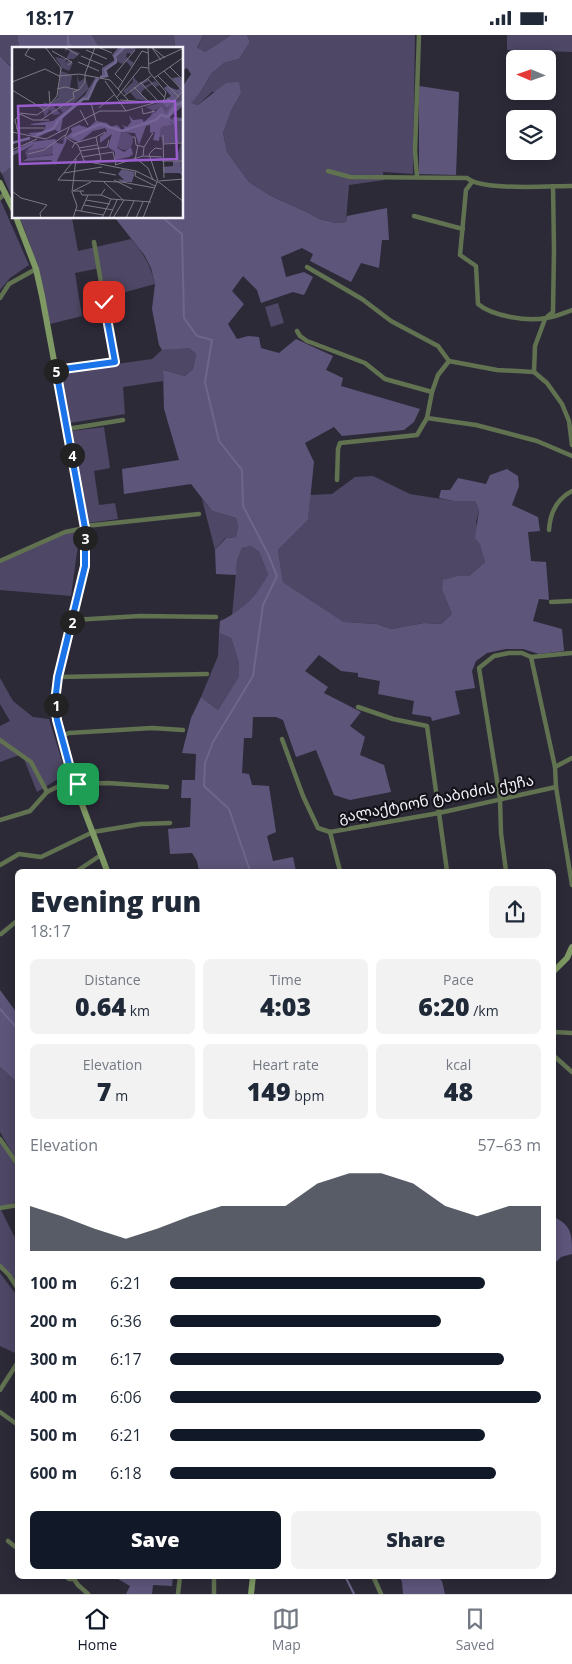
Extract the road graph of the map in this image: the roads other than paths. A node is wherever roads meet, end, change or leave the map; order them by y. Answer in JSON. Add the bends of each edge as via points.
{"nodes":[{"id":1,"x":419,"y":35,"type":"edge"},
{"id":2,"x":328,"y":171,"type":"dead end"},
{"id":3,"x":417,"y":177,"type":"junction"},
{"id":4,"x":472,"y":182,"type":"junction"},
{"id":5,"x":0,"y":183,"type":"edge"},
{"id":6,"x":553,"y":186,"type":"junction"},
{"id":7,"x":572,"y":186,"type":"edge"},
{"id":8,"x":6,"y":193,"type":"junction"},
{"id":9,"x":0,"y":198,"type":"edge"},
{"id":10,"x":12,"y":206,"type":"edge"},
{"id":11,"x":414,"y":216,"type":"dead end"},
{"id":12,"x":17,"y":219,"type":"edge"},
{"id":13,"x":463,"y":229,"type":"junction"},
{"id":14,"x":94,"y":242,"type":"dead end"},
{"id":15,"x":307,"y":267,"type":"dead end"},
{"id":16,"x":36,"y":269,"type":"junction"},
{"id":17,"x":0,"y":298,"type":"edge"},
{"id":18,"x":572,"y":310,"type":"edge"},
{"id":19,"x":545,"y":319,"type":"junction"},
{"id":20,"x":297,"y":331,"type":"dead end"},
{"id":21,"x":449,"y":361,"type":"junction"},
{"id":22,"x":56,"y":370,"type":"junction"},
{"id":23,"x":534,"y":373,"type":"junction"},
{"id":24,"x":432,"y":392,"type":"junction"},
{"id":25,"x":427,"y":418,"type":"junction"},
{"id":26,"x":124,"y":419,"type":"dead end"},
{"id":27,"x":570,"y":419,"type":"edge"},
{"id":28,"x":68,"y":429,"type":"junction"},
{"id":29,"x":572,"y":445,"type":"edge"},
{"id":30,"x":572,"y":456,"type":"edge"},
{"id":31,"x":337,"y":480,"type":"dead end"},
{"id":32,"x":572,"y":491,"type":"edge"},
{"id":33,"x":199,"y":514,"type":"dead end"},
{"id":34,"x":85,"y":527,"type":"junction"},
{"id":35,"x":549,"y":530,"type":"dead end"},
{"id":36,"x":0,"y":561,"type":"edge"},
{"id":37,"x":572,"y":601,"type":"edge"},
{"id":38,"x":551,"y":602,"type":"dead end"},
{"id":39,"x":216,"y":617,"type":"dead end"},
{"id":40,"x":73,"y":620,"type":"junction"},
{"id":41,"x":572,"y":653,"type":"edge"},
{"id":42,"x":531,"y":657,"type":"junction"},
{"id":43,"x":207,"y":674,"type":"dead end"},
{"id":44,"x":58,"y":677,"type":"junction"},
{"id":45,"x":358,"y":707,"type":"dead end"},
{"id":46,"x":183,"y":730,"type":"dead end"},
{"id":47,"x":61,"y":736,"type":"junction"},
{"id":48,"x":282,"y":739,"type":"dead end"},
{"id":49,"x":0,"y":740,"type":"edge"},
{"id":50,"x":572,"y":758,"type":"edge"},
{"id":51,"x":555,"y":767,"type":"junction"},
{"id":52,"x":74,"y":782,"type":"junction"},
{"id":53,"x":167,"y":787,"type":"dead end"},
{"id":54,"x":556,"y":787,"type":"junction"},
{"id":55,"x":48,"y":792,"type":"junction"},
{"id":56,"x":500,"y":799,"type":"junction"},
{"id":57,"x":439,"y":813,"type":"junction"},
{"id":58,"x":0,"y":820,"type":"edge"},
{"id":59,"x":170,"y":823,"type":"dead end"},
{"id":60,"x":93,"y":832,"type":"junction"},
{"id":61,"x":330,"y":832,"type":"junction"},
{"id":62,"x":101,"y":855,"type":"junction"},
{"id":63,"x":0,"y":865,"type":"edge"},
{"id":64,"x":80,"y":869,"type":"edge"},
{"id":65,"x":106,"y":869,"type":"edge"},
{"id":66,"x":339,"y":869,"type":"edge"},
{"id":67,"x":447,"y":869,"type":"edge"},
{"id":68,"x":506,"y":869,"type":"edge"},
{"id":69,"x":572,"y":885,"type":"edge"},
{"id":70,"x":15,"y":922,"type":"edge"},
{"id":71,"x":1,"y":934,"type":"edge"},
{"id":72,"x":572,"y":947,"type":"edge"},
{"id":73,"x":556,"y":969,"type":"edge"},
{"id":74,"x":556,"y":1031,"type":"edge"},
{"id":75,"x":572,"y":1033,"type":"edge"},
{"id":76,"x":556,"y":1059,"type":"edge"},
{"id":77,"x":572,"y":1072,"type":"edge"},
{"id":78,"x":0,"y":1139,"type":"edge"},
{"id":79,"x":15,"y":1161,"type":"edge"},
{"id":80,"x":15,"y":1206,"type":"edge"},
{"id":81,"x":0,"y":1208,"type":"edge"},
{"id":82,"x":0,"y":1266,"type":"edge"},
{"id":83,"x":15,"y":1284,"type":"edge"},
{"id":84,"x":15,"y":1367,"type":"edge"},
{"id":85,"x":0,"y":1390,"type":"edge"},
{"id":86,"x":0,"y":1412,"type":"edge"},
{"id":87,"x":15,"y":1423,"type":"edge"},
{"id":88,"x":8,"y":1541,"type":"dead end"},
{"id":89,"x":15,"y":1547,"type":"edge"},
{"id":90,"x":76,"y":1579,"type":"edge"},
{"id":91,"x":180,"y":1579,"type":"edge"},
{"id":92,"x":214,"y":1579,"type":"edge"},
{"id":93,"x":253,"y":1579,"type":"edge"},
{"id":94,"x":374,"y":1579,"type":"edge"},
{"id":95,"x":88,"y":1594,"type":"edge"},
{"id":96,"x":178,"y":1594,"type":"edge"},
{"id":97,"x":214,"y":1594,"type":"edge"},
{"id":98,"x":252,"y":1594,"type":"edge"},
{"id":99,"x":381,"y":1594,"type":"edge"}],
"edges":[{"from":1,"to":3,"type":"street"},
{"from":2,"to":3,"type":"street","via":[[350,177]]},
{"from":3,"to":4,"type":"street","via":[[467,178]]},
{"from":4,"to":6,"type":"street","via":[[501,186]]},
{"from":4,"to":13,"type":"street","via":[[466,190]]},
{"from":5,"to":8,"type":"main road"},
{"from":6,"to":7,"type":"street"},
{"from":6,"to":19,"type":"street","via":[[554,312]]},
{"from":8,"to":9,"type":"street"},
{"from":8,"to":10,"type":"main road"},
{"from":11,"to":13,"type":"street"},
{"from":12,"to":16,"type":"main road"},
{"from":13,"to":19,"type":"street","via":[[460,255],[476,266],[478,304],[486,311],[517,318]]},
{"from":14,"to":22,"type":"street","via":[[115,362]]},
{"from":15,"to":21,"type":"street","via":[[362,299],[391,321],[438,346]]},
{"from":16,"to":17,"type":"street","via":[[9,284]]},
{"from":16,"to":22,"type":"main road"},
{"from":18,"to":19,"type":"street"},
{"from":19,"to":23,"type":"street","via":[[535,346]]},
{"from":20,"to":24,"type":"street","via":[[307,341],[365,363],[385,379]]},
{"from":21,"to":23,"type":"street"},
{"from":21,"to":24,"type":"street","via":[[438,375]]},
{"from":22,"to":28,"type":"main road"},
{"from":23,"to":27,"type":"street","via":[[547,383]]},
{"from":24,"to":25,"type":"street"},
{"from":25,"to":30,"type":"street","via":[[476,425],[537,441]]},
{"from":25,"to":31,"type":"street","via":[[417,435],[340,443]]},
{"from":26,"to":28,"type":"street"},
{"from":27,"to":29,"type":"street"},
{"from":28,"to":34,"type":"main road"},
{"from":32,"to":35,"type":"street","via":[[558,502],[550,516]]},
{"from":33,"to":34,"type":"street"},
{"from":34,"to":36,"type":"street","via":[[65,532]]},
{"from":34,"to":40,"type":"main road","via":[[85,566]]},
{"from":37,"to":38,"type":"street"},
{"from":39,"to":40,"type":"street","via":[[140,616]]},
{"from":40,"to":44,"type":"main road"},
{"from":41,"to":42,"type":"street"},
{"from":42,"to":51,"type":"street"},
{"from":42,"to":56,"type":"street","via":[[508,653],[494,656],[479,668]]},
{"from":43,"to":44,"type":"street"},
{"from":44,"to":47,"type":"main road","via":[[55,702]]},
{"from":45,"to":57,"type":"street","via":[[427,726]]},
{"from":46,"to":47,"type":"street","via":[[152,728]]},
{"from":47,"to":52,"type":"main road"},
{"from":48,"to":61,"type":"street","name":"გალაქტიონ ტაბიძის ქუჩა","via":[[318,828]]},
{"from":49,"to":55,"type":"street","via":[[31,762]]},
{"from":50,"to":51,"type":"street"},
{"from":51,"to":54,"type":"street"},
{"from":52,"to":53,"type":"street"},
{"from":52,"to":55,"type":"street"},
{"from":52,"to":60,"type":"main road"},
{"from":54,"to":56,"type":"street","name":"გალაქტიონ ტაბიძის ქუჩა"},
{"from":54,"to":69,"type":"street","name":"გალაქტიონ ტაბიძის ქუჩა"},
{"from":55,"to":58,"type":"street","via":[[30,811]]},
{"from":56,"to":57,"type":"street","name":"გალაქტიონ ტაბიძის ქუჩა"},
{"from":56,"to":68,"type":"street"},
{"from":57,"to":61,"type":"street","name":"გალაქტიონ ტაბიძის ქუჩა"},
{"from":57,"to":67,"type":"street"},
{"from":59,"to":60,"type":"street"},
{"from":60,"to":62,"type":"main road"},
{"from":60,"to":63,"type":"street","via":[[41,857],[19,854]]},
{"from":61,"to":66,"type":"street"},
{"from":62,"to":64,"type":"street"},
{"from":62,"to":65,"type":"main road"},
{"from":70,"to":71,"type":"street"},
{"from":72,"to":73,"type":"main road"},
{"from":74,"to":75,"type":"street"},
{"from":76,"to":77,"type":"street"},
{"from":78,"to":79,"type":"street"},
{"from":80,"to":81,"type":"street"},
{"from":82,"to":83,"type":"street"},
{"from":84,"to":85,"type":"street"},
{"from":86,"to":87,"type":"street"},
{"from":88,"to":89,"type":"street"},
{"from":90,"to":95,"type":"street"},
{"from":91,"to":96,"type":"street"},
{"from":92,"to":97,"type":"street"},
{"from":93,"to":98,"type":"main road"},
{"from":94,"to":99,"type":"street"}]}
